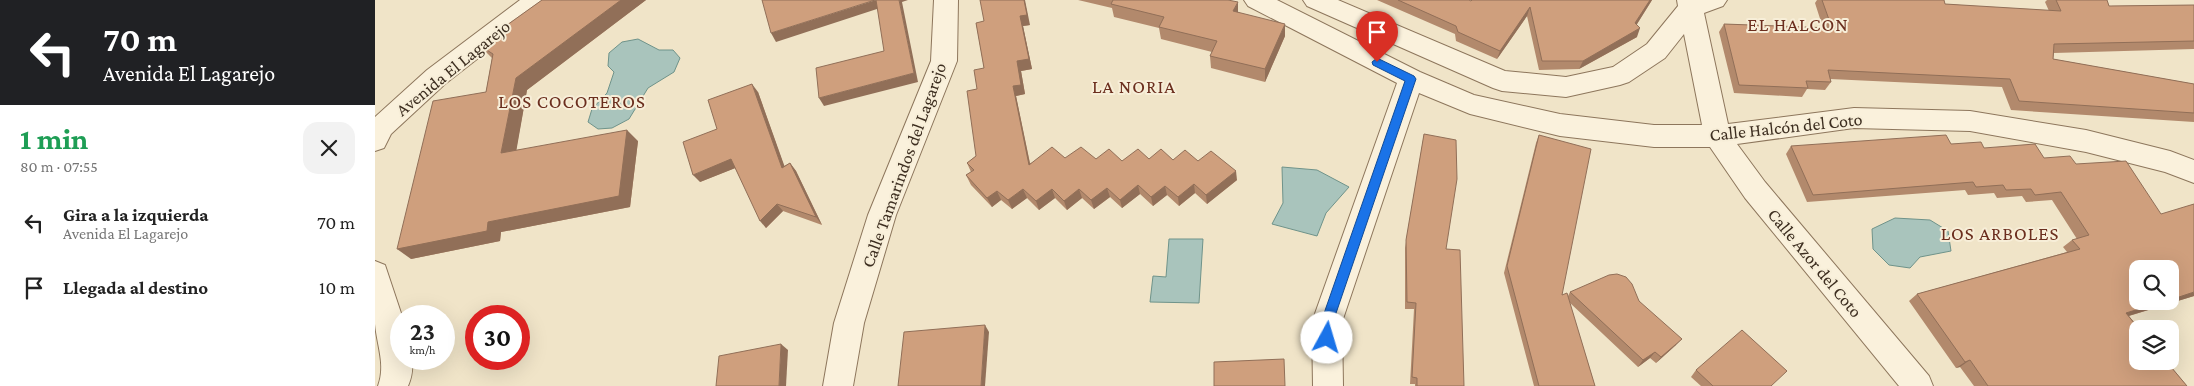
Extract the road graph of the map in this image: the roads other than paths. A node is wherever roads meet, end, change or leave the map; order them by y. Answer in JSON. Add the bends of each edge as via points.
{"nodes":[{"id":1,"x":537,"y":0,"type":"edge"},
{"id":2,"x":946,"y":0,"type":"edge"},
{"id":3,"x":1315,"y":0,"type":"edge"},
{"id":4,"x":1715,"y":0,"type":"edge"},
{"id":5,"x":1259,"y":1,"type":"edge"},
{"id":6,"x":1689,"y":4,"type":"edge"},
{"id":7,"x":1411,"y":79,"type":"junction"},
{"id":8,"x":1717,"y":136,"type":"junction"},
{"id":9,"x":375,"y":140,"type":"edge"},
{"id":10,"x":2194,"y":172,"type":"edge"},
{"id":11,"x":375,"y":274,"type":"edge"},
{"id":12,"x":393,"y":386,"type":"edge"},
{"id":13,"x":838,"y":386,"type":"edge"},
{"id":14,"x":1329,"y":386,"type":"edge"},
{"id":15,"x":1918,"y":386,"type":"edge"}],
"edges":[{"from":1,"to":9,"type":"street","name":"Avenida El Lagarejo","via":[[436,77],[382,127]]},
{"from":2,"to":13,"type":"street","name":"Calle Tamarindos del Lagarejo","via":[[944,61],[881,215],[849,323]]},
{"from":3,"to":6,"type":"street","via":[[1502,81],[1566,87],[1619,75],[1656,51]]},
{"from":4,"to":6,"type":"street"},
{"from":5,"to":7,"type":"street"},
{"from":6,"to":8,"type":"street"},
{"from":7,"to":8,"type":"street","name":"Calle Halcón del Coto","via":[[1470,104],[1560,125],[1654,136]]},
{"from":7,"to":14,"type":"street","via":[[1327,322]]},
{"from":8,"to":10,"type":"street","name":"Calle Halcón del Coto","via":[[1854,118],[1970,121],[2086,141],[2170,162]]},
{"from":8,"to":15,"type":"street","name":"Calle Azor del Coto","via":[[1755,190]]},
{"from":11,"to":12,"type":"street","via":[[398,358]]}]}
